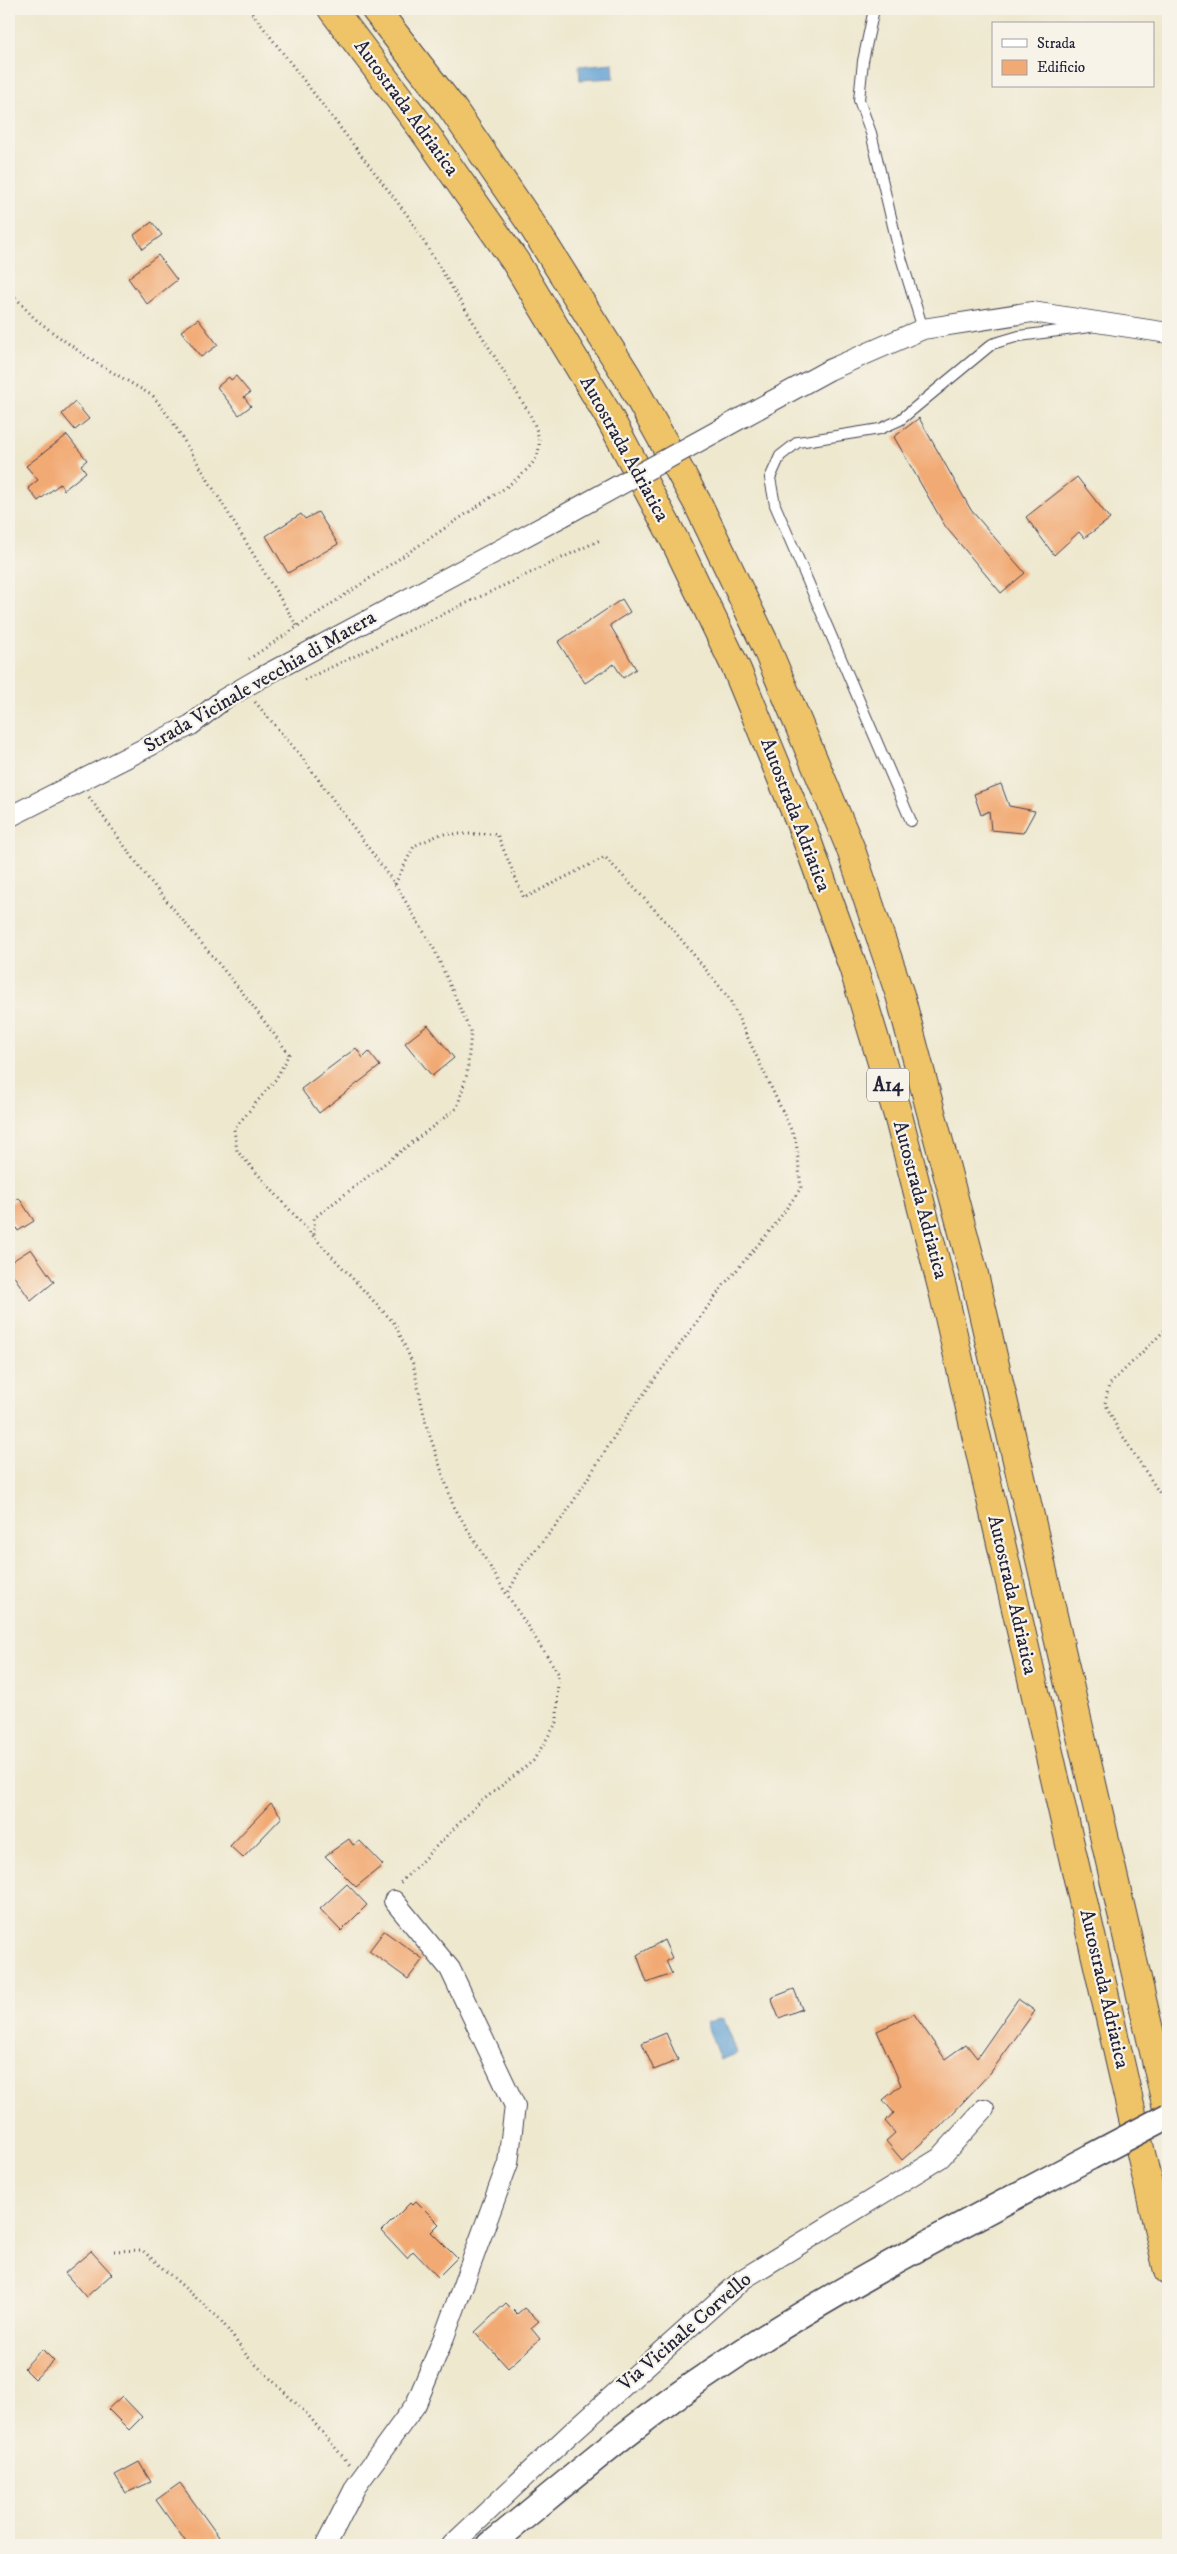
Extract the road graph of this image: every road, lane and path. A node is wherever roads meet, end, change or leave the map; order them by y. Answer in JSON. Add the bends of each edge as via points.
{"nodes":[{"id":1,"x":249,"y":9,"type":"edge"},
{"id":2,"x":332,"y":9,"type":"edge"},
{"id":3,"x":375,"y":9,"type":"edge"},
{"id":4,"x":874,"y":9,"type":"edge"},
{"id":5,"x":9,"y":290,"type":"edge"},
{"id":6,"x":1100,"y":322,"type":"junction"},
{"id":7,"x":923,"y":329,"type":"junction"},
{"id":8,"x":1168,"y":333,"type":"edge"},
{"id":9,"x":600,"y":540,"type":"dead end"},
{"id":10,"x":297,"y":626,"type":"junction"},
{"id":11,"x":244,"y":662,"type":"dead end"},
{"id":12,"x":300,"y":682,"type":"dead end"},
{"id":13,"x":260,"y":700,"type":"dead end"},
{"id":14,"x":255,"y":702,"type":"junction"},
{"id":15,"x":247,"y":705,"type":"dead end"},
{"id":16,"x":78,"y":782,"type":"junction"},
{"id":17,"x":9,"y":817,"type":"edge"},
{"id":18,"x":911,"y":821,"type":"dead end"},
{"id":19,"x":396,"y":884,"type":"junction"},
{"id":20,"x":314,"y":1237,"type":"junction"},
{"id":21,"x":1168,"y":1327,"type":"edge"},
{"id":22,"x":1168,"y":1506,"type":"edge"},
{"id":23,"x":507,"y":1595,"type":"junction"},
{"id":24,"x":394,"y":1901,"type":"joint"},
{"id":25,"x":984,"y":2109,"type":"dead end"},
{"id":26,"x":1168,"y":2112,"type":"edge"},
{"id":27,"x":1168,"y":2116,"type":"edge"},
{"id":28,"x":114,"y":2251,"type":"dead end"},
{"id":29,"x":1168,"y":2271,"type":"edge"},
{"id":30,"x":356,"y":2486,"type":"junction"},
{"id":31,"x":326,"y":2545,"type":"edge"},
{"id":32,"x":452,"y":2545,"type":"edge"},
{"id":33,"x":490,"y":2545,"type":"edge"}],
"edges":[{"from":1,"to":10,"type":"path","via":[[408,216],[539,431],[540,450],[530,468],[505,488]]},
{"from":2,"to":29,"type":"highway","name":"Autostrada Adriatica","number":"A14","via":[[516,261],[608,415],[674,539],[737,670],[805,835],[853,966],[899,1119],[944,1295]]},
{"from":3,"to":26,"type":"highway","name":"Autostrada Adriatica","number":"A14","via":[[452,108],[532,225],[627,376],[698,504],[764,642],[850,847],[900,995],[973,1270]]},
{"from":4,"to":7,"type":"lane","via":[[859,100],[871,133],[899,251]]},
{"from":5,"to":10,"type":"path","via":[[34,318],[55,334],[153,396],[172,421]]},
{"from":6,"to":7,"type":"street","via":[[1032,312]]},
{"from":6,"to":8,"type":"street"},
{"from":6,"to":18,"type":"lane","via":[[1087,328],[1019,336],[992,344],[900,420],[880,429],[798,442],[780,456],[770,478],[775,505]]},
{"from":7,"to":16,"type":"street","name":"Strada Vicinale vecchia di Matera","bridge":true,"via":[[829,370],[743,416],[262,677],[224,699],[191,725]]},
{"from":9,"to":12,"type":"path"},
{"from":10,"to":11,"type":"path"},
{"from":13,"to":14,"type":"path"},
{"from":14,"to":15,"type":"path"},
{"from":14,"to":19,"type":"path","via":[[301,756]]},
{"from":16,"to":17,"type":"street","name":"Strada Vicinale vecchia di Matera"},
{"from":16,"to":20,"type":"path","via":[[147,877],[289,1054],[276,1079],[234,1129],[237,1151]]},
{"from":19,"to":20,"type":"path","via":[[434,950],[471,1033],[467,1074],[457,1108],[314,1218]]},
{"from":19,"to":23,"type":"path","via":[[414,846],[441,834],[497,834],[524,898],[605,857],[670,926],[729,998],[796,1140],[801,1188],[774,1226],[723,1286],[626,1418],[564,1516],[522,1566]]},
{"from":20,"to":23,"type":"path","via":[[395,1324],[413,1364],[426,1424],[453,1505]]},
{"from":21,"to":22,"type":"path","via":[[1109,1385],[1104,1403]]},
{"from":23,"to":24,"type":"path","via":[[558,1673],[558,1722],[533,1761],[478,1804],[395,1889]]},
{"from":24,"to":30,"type":"street","via":[[450,1969],[515,2106],[508,2163],[416,2404]]},
{"from":25,"to":32,"type":"street","name":"Via Vicinale Corvello","via":[[940,2158],[743,2279]]},
{"from":27,"to":33,"type":"street","bridge":true,"via":[[842,2291],[765,2336],[627,2433]]},
{"from":28,"to":30,"type":"path","via":[[142,2250],[220,2319],[247,2356],[307,2414],[351,2467]]},
{"from":30,"to":31,"type":"street"}]}
